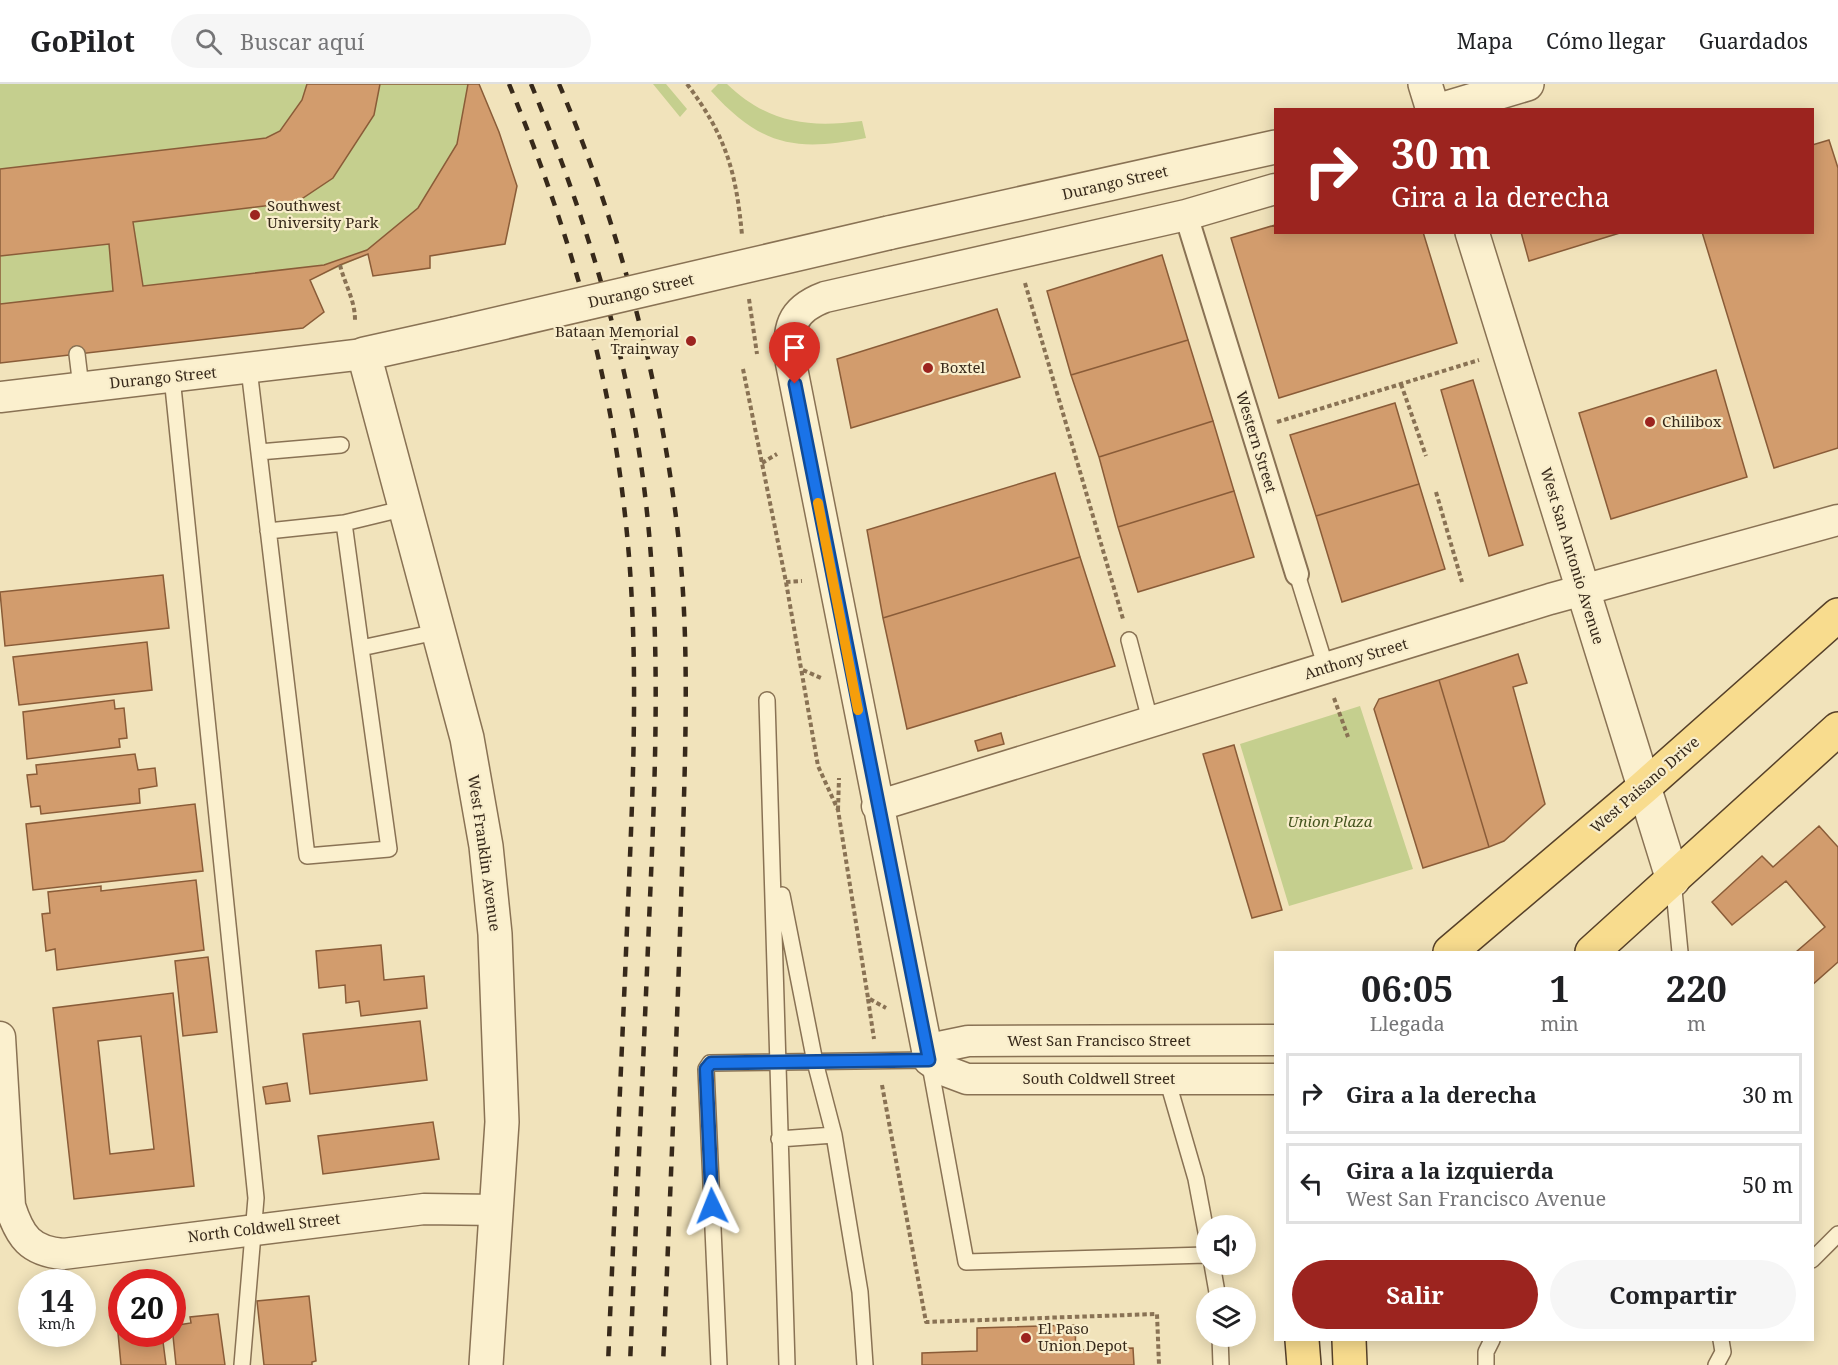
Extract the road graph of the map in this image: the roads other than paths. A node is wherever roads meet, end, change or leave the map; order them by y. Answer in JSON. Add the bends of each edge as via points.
{"nodes":[{"id":1,"x":1425,"y":84,"type":"edge"},
{"id":2,"x":1527,"y":84,"type":"edge"},
{"id":3,"x":1432,"y":108,"type":"edge"},
{"id":4,"x":1447,"y":108,"type":"edge"},
{"id":5,"x":1274,"y":147,"type":"edge"},
{"id":6,"x":1274,"y":189,"type":"edge"},
{"id":7,"x":1186,"y":215,"type":"junction"},
{"id":8,"x":1473,"y":234,"type":"edge"},
{"id":9,"x":77,"y":354,"type":"dead end"},
{"id":10,"x":364,"y":354,"type":"junction"},
{"id":11,"x":249,"y":369,"type":"junction"},
{"id":12,"x":171,"y":377,"type":"junction"},
{"id":13,"x":81,"y":387,"type":"junction"},
{"id":14,"x":0,"y":397,"type":"edge"},
{"id":15,"x":341,"y":445,"type":"dead end"},
{"id":16,"x":259,"y":452,"type":"junction"},
{"id":17,"x":406,"y":508,"type":"junction"},
{"id":18,"x":1838,"y":520,"type":"edge"},
{"id":19,"x":344,"y":523,"type":"junction"},
{"id":20,"x":268,"y":531,"type":"junction"},
{"id":21,"x":1297,"y":574,"type":"joint"},
{"id":22,"x":1583,"y":590,"type":"junction"},
{"id":23,"x":1838,"y":615,"type":"edge"},
{"id":24,"x":441,"y":631,"type":"junction"},
{"id":25,"x":1129,"y":640,"type":"road end"},
{"id":26,"x":361,"y":648,"type":"junction"},
{"id":27,"x":1326,"y":669,"type":"junction"},
{"id":28,"x":767,"y":700,"type":"dead end"},
{"id":29,"x":1150,"y":720,"type":"junction"},
{"id":30,"x":1838,"y":729,"type":"edge"},
{"id":31,"x":1642,"y":788,"type":"junction"},
{"id":32,"x":877,"y":806,"type":"junction"},
{"id":33,"x":774,"y":854,"type":"junction"},
{"id":34,"x":1672,"y":880,"type":"junction"},
{"id":35,"x":1451,"y":951,"type":"edge"},
{"id":36,"x":1593,"y":951,"type":"edge"},
{"id":37,"x":1680,"y":951,"type":"edge"},
{"id":38,"x":0,"y":1037,"type":"edge"},
{"id":39,"x":1274,"y":1040,"type":"edge"},
{"id":40,"x":929,"y":1060,"type":"junction"},
{"id":41,"x":780,"y":1062,"type":"junction"},
{"id":42,"x":815,"y":1062,"type":"junction"},
{"id":43,"x":1167,"y":1079,"type":"junction"},
{"id":44,"x":1274,"y":1079,"type":"edge"},
{"id":45,"x":834,"y":1135,"type":"junction"},
{"id":46,"x":779,"y":1139,"type":"junction"},
{"id":47,"x":497,"y":1210,"type":"junction"},
{"id":48,"x":1203,"y":1215,"type":"edge"},
{"id":49,"x":254,"y":1229,"type":"junction"},
{"id":50,"x":1838,"y":1234,"type":"edge"},
{"id":51,"x":1196,"y":1255,"type":"edge"},
{"id":52,"x":1814,"y":1258,"type":"edge"},
{"id":53,"x":1302,"y":1341,"type":"edge"},
{"id":54,"x":1349,"y":1341,"type":"edge"},
{"id":55,"x":1492,"y":1341,"type":"edge"},
{"id":56,"x":1734,"y":1341,"type":"edge"},
{"id":57,"x":1220,"y":1347,"type":"edge"},
{"id":58,"x":1720,"y":1352,"type":"edge"},
{"id":59,"x":242,"y":1365,"type":"edge"},
{"id":60,"x":486,"y":1365,"type":"edge"},
{"id":61,"x":719,"y":1365,"type":"edge"},
{"id":62,"x":787,"y":1365,"type":"edge"},
{"id":63,"x":865,"y":1365,"type":"edge"},
{"id":64,"x":1221,"y":1365,"type":"edge"},
{"id":65,"x":1304,"y":1365,"type":"edge"},
{"id":66,"x":1350,"y":1365,"type":"edge"},
{"id":67,"x":1486,"y":1365,"type":"edge"}],
"edges":[{"from":1,"to":3,"type":"street"},
{"from":2,"to":4,"type":"street"},
{"from":5,"to":10,"type":"street","name":"Durango Street","bridge":true},
{"from":6,"to":7,"type":"street"},
{"from":7,"to":21,"type":"street","name":"Western Street"},
{"from":7,"to":32,"type":"street","via":[[825,297],[800,310],[792,322],[791,363]]},
{"from":8,"to":22,"type":"street","name":"West San Antonio Avenue"},
{"from":9,"to":13,"type":"lane"},
{"from":10,"to":11,"type":"street","name":"Durango Street"},
{"from":10,"to":17,"type":"street","name":"West Franklin Avenue"},
{"from":11,"to":12,"type":"street","name":"Durango Street"},
{"from":11,"to":16,"type":"lane"},
{"from":12,"to":13,"type":"street","name":"Durango Street"},
{"from":12,"to":49,"type":"lane","via":[[256,1198]]},
{"from":13,"to":14,"type":"street","name":"Durango Street"},
{"from":15,"to":16,"type":"lane"},
{"from":16,"to":20,"type":"lane"},
{"from":17,"to":19,"type":"lane"},
{"from":17,"to":24,"type":"street","name":"West Franklin Avenue"},
{"from":18,"to":22,"type":"street","name":"Anthony Street"},
{"from":19,"to":20,"type":"lane"},
{"from":19,"to":26,"type":"lane"},
{"from":20,"to":26,"type":"lane","via":[[307,856],[389,849]]},
{"from":21,"to":27,"type":"lane","name":"Western Street"},
{"from":22,"to":27,"type":"street","name":"Anthony Street"},
{"from":22,"to":31,"type":"street","name":"West San Antonio Avenue"},
{"from":23,"to":31,"type":"main road","name":"West Paisano Drive"},
{"from":24,"to":26,"type":"lane"},
{"from":24,"to":47,"type":"street","name":"West Franklin Avenue","via":[[467,738],[486,846],[494,923],[502,1122]]},
{"from":25,"to":29,"type":"lane"},
{"from":27,"to":29,"type":"street","name":"Anthony Street"},
{"from":28,"to":33,"type":"lane"},
{"from":29,"to":32,"type":"street","name":"Anthony Street"},
{"from":30,"to":34,"type":"main road"},
{"from":31,"to":34,"type":"street","name":"West San Antonio Avenue"},
{"from":31,"to":35,"type":"main road","name":"West Paisano Drive"},
{"from":32,"to":40,"type":"street"},
{"from":33,"to":41,"type":"lane"},
{"from":33,"to":42,"type":"lane"},
{"from":34,"to":36,"type":"main road"},
{"from":34,"to":37,"type":"lane"},
{"from":38,"to":49,"type":"street","name":"North Coldwell Street","via":[[10,1206],[18,1231],[33,1245],[63,1254]]},
{"from":39,"to":40,"type":"street","name":"West San Francisco Street","via":[[968,1041],[939,1047]]},
{"from":40,"to":42,"type":"lane"},
{"from":40,"to":43,"type":"street","name":"South Coldwell Street","via":[[943,1070],[967,1078]]},
{"from":40,"to":51,"type":"lane","via":[[966,1262]]},
{"from":41,"to":42,"type":"lane"},
{"from":41,"to":46,"type":"lane"},
{"from":41,"to":61,"type":"lane","via":[[726,1061],[711,1063],[706,1069]]},
{"from":42,"to":45,"type":"lane"},
{"from":43,"to":44,"type":"street","name":"South Coldwell Street"},
{"from":43,"to":48,"type":"lane"},
{"from":45,"to":46,"type":"lane"},
{"from":45,"to":63,"type":"lane","via":[[860,1292]]},
{"from":46,"to":62,"type":"lane"},
{"from":47,"to":49,"type":"street","name":"North Coldwell Street","via":[[424,1209]]},
{"from":47,"to":60,"type":"street","name":"West Franklin Avenue"},
{"from":49,"to":59,"type":"lane"},
{"from":50,"to":52,"type":"lane"},
{"from":53,"to":65,"type":"main road"},
{"from":54,"to":66,"type":"main road"},
{"from":55,"to":67,"type":"lane"},
{"from":56,"to":58,"type":"lane"},
{"from":57,"to":64,"type":"lane"}]}
